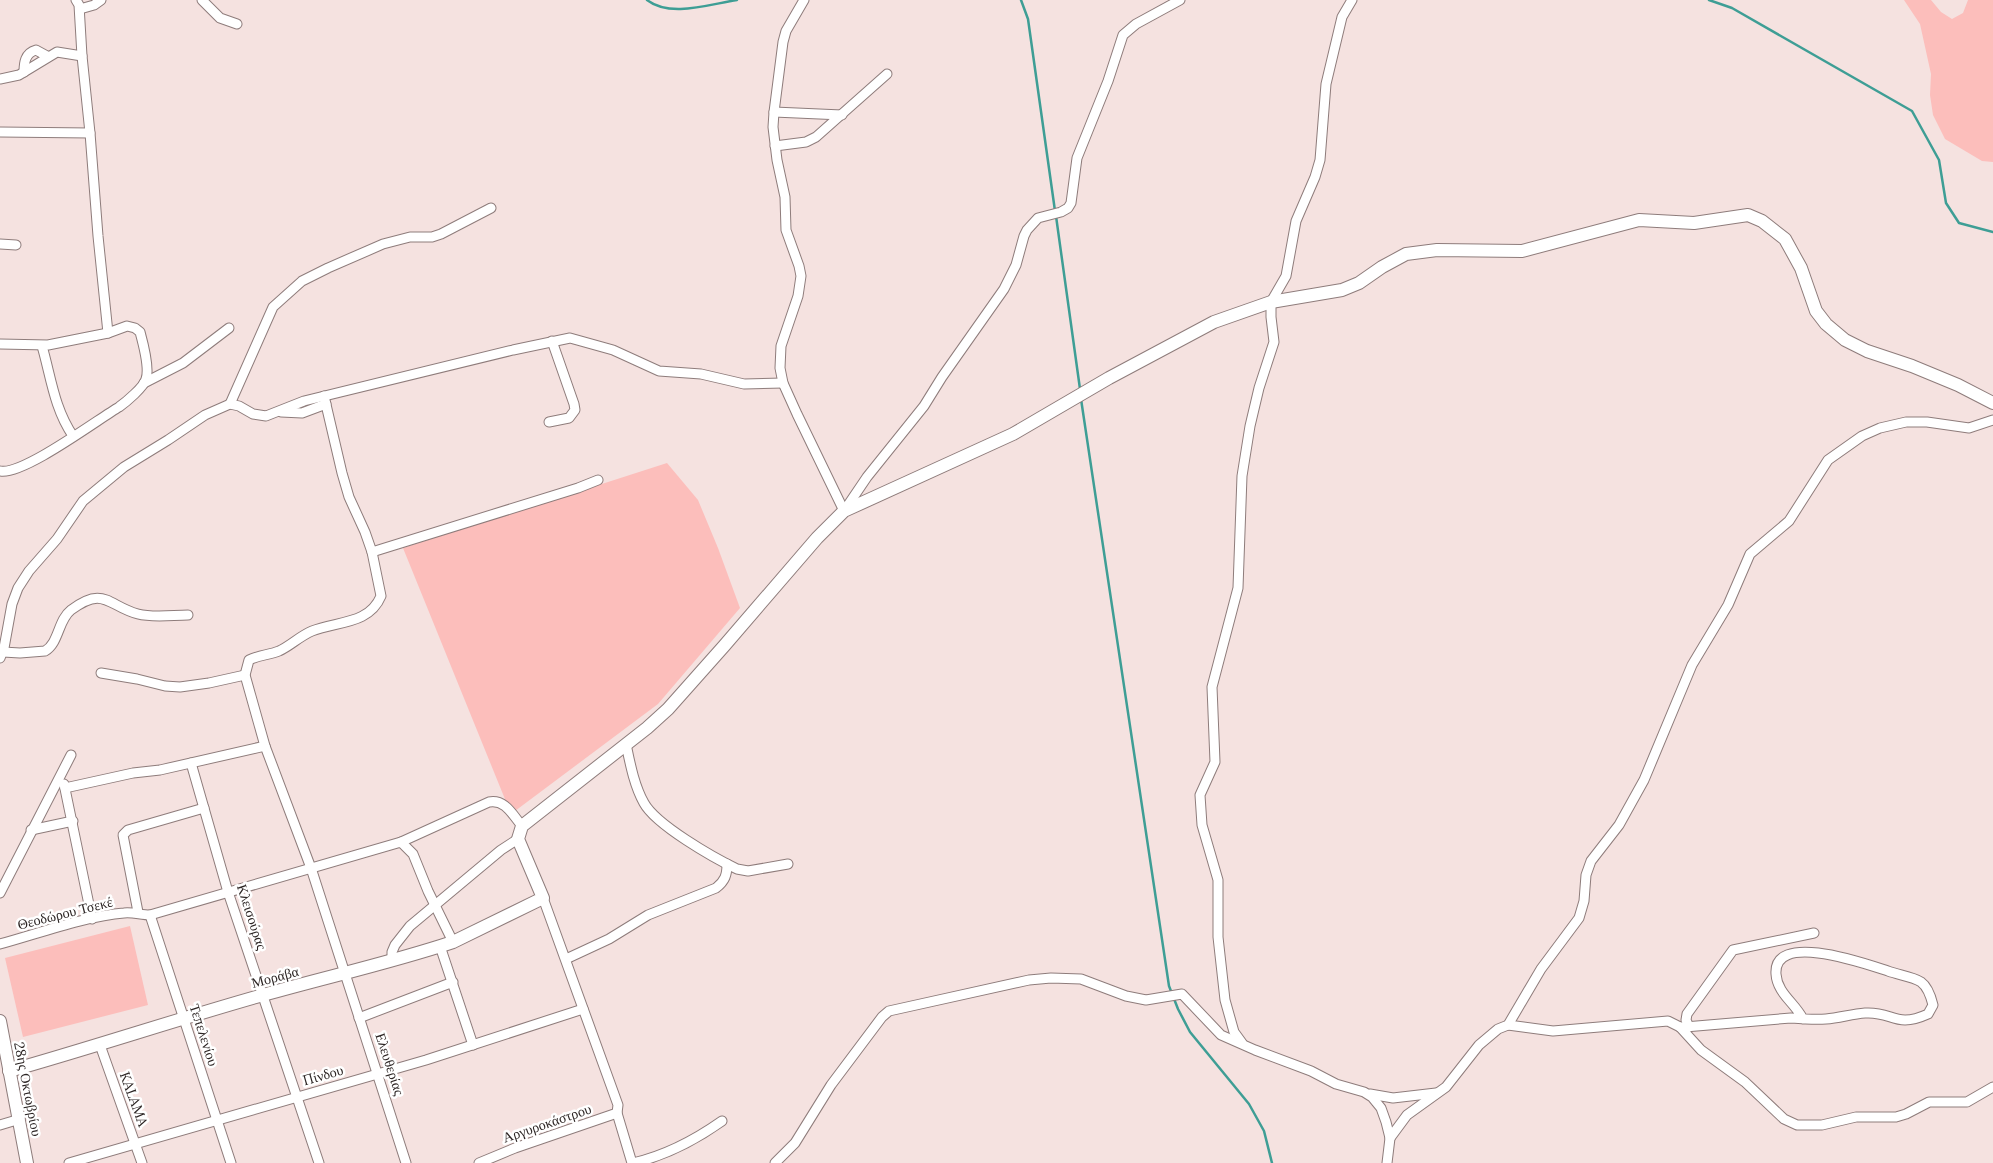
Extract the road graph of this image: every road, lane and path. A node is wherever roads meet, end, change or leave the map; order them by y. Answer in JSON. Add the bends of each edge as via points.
{"nodes":[{"id":1,"x":76,"y":0,"type":"edge"},
{"id":2,"x":101,"y":0,"type":"edge"},
{"id":3,"x":202,"y":0,"type":"edge"},
{"id":4,"x":804,"y":0,"type":"edge"},
{"id":5,"x":1180,"y":0,"type":"edge"},
{"id":6,"x":1352,"y":0,"type":"edge"},
{"id":7,"x":80,"y":9,"type":"junction"},
{"id":8,"x":238,"y":24,"type":"dead end"},
{"id":9,"x":82,"y":56,"type":"junction"},
{"id":10,"x":887,"y":74,"type":"dead end"},
{"id":11,"x":0,"y":79,"type":"edge"},
{"id":12,"x":774,"y":112,"type":"junction"},
{"id":13,"x":842,"y":115,"type":"junction"},
{"id":14,"x":0,"y":132,"type":"edge"},
{"id":15,"x":90,"y":132,"type":"junction"},
{"id":16,"x":775,"y":146,"type":"junction"},
{"id":17,"x":491,"y":208,"type":"dead end"},
{"id":18,"x":0,"y":244,"type":"edge"},
{"id":19,"x":16,"y":245,"type":"dead end"},
{"id":20,"x":1272,"y":302,"type":"junction"},
{"id":21,"x":229,"y":328,"type":"dead end"},
{"id":22,"x":108,"y":333,"type":"junction"},
{"id":23,"x":552,"y":341,"type":"junction"},
{"id":24,"x":0,"y":344,"type":"edge"},
{"id":25,"x":42,"y":346,"type":"junction"},
{"id":26,"x":144,"y":383,"type":"junction"},
{"id":27,"x":783,"y":383,"type":"junction"},
{"id":28,"x":325,"y":400,"type":"junction"},
{"id":29,"x":1993,"y":402,"type":"edge"},
{"id":30,"x":230,"y":404,"type":"junction"},
{"id":31,"x":1993,"y":420,"type":"edge"},
{"id":32,"x":549,"y":422,"type":"dead end"},
{"id":33,"x":74,"y":436,"type":"junction"},
{"id":34,"x":0,"y":471,"type":"edge"},
{"id":35,"x":598,"y":480,"type":"dead end"},
{"id":36,"x":844,"y":511,"type":"junction"},
{"id":37,"x":372,"y":552,"type":"junction"},
{"id":38,"x":188,"y":615,"type":"dead end"},
{"id":39,"x":1,"y":655,"type":"edge"},
{"id":40,"x":101,"y":673,"type":"dead end"},
{"id":41,"x":245,"y":676,"type":"junction"},
{"id":42,"x":626,"y":744,"type":"junction"},
{"id":43,"x":266,"y":746,"type":"junction"},
{"id":44,"x":71,"y":755,"type":"dead end"},
{"id":45,"x":191,"y":763,"type":"junction"},
{"id":46,"x":61,"y":774,"type":"junction"},
{"id":47,"x":65,"y":788,"type":"junction"},
{"id":48,"x":204,"y":808,"type":"junction"},
{"id":49,"x":73,"y":821,"type":"junction"},
{"id":50,"x":31,"y":830,"type":"junction"},
{"id":51,"x":520,"y":832,"type":"junction"},
{"id":52,"x":401,"y":842,"type":"junction"},
{"id":53,"x":727,"y":864,"type":"junction"},
{"id":54,"x":788,"y":864,"type":"dead end"},
{"id":55,"x":311,"y":868,"type":"junction"},
{"id":56,"x":228,"y":892,"type":"junction"},
{"id":57,"x":0,"y":893,"type":"edge"},
{"id":58,"x":543,"y":898,"type":"junction"},
{"id":59,"x":435,"y":905,"type":"junction"},
{"id":60,"x":138,"y":912,"type":"junction"},
{"id":61,"x":150,"y":915,"type":"junction"},
{"id":62,"x":92,"y":919,"type":"junction"},
{"id":63,"x":1814,"y":933,"type":"dead end"},
{"id":64,"x":453,"y":942,"type":"junction"},
{"id":65,"x":0,"y":944,"type":"edge"},
{"id":66,"x":440,"y":946,"type":"junction"},
{"id":67,"x":566,"y":959,"type":"junction"},
{"id":68,"x":392,"y":961,"type":"junction"},
{"id":69,"x":346,"y":973,"type":"junction"},
{"id":70,"x":453,"y":982,"type":"junction"},
{"id":71,"x":263,"y":995,"type":"junction"},
{"id":72,"x":583,"y":1009,"type":"junction"},
{"id":73,"x":185,"y":1018,"type":"junction"},
{"id":74,"x":359,"y":1018,"type":"junction"},
{"id":75,"x":1803,"y":1019,"type":"junction"},
{"id":76,"x":0,"y":1021,"type":"edge"},
{"id":77,"x":1508,"y":1025,"type":"junction"},
{"id":78,"x":1684,"y":1027,"type":"junction"},
{"id":79,"x":1242,"y":1043,"type":"junction"},
{"id":80,"x":100,"y":1045,"type":"junction"},
{"id":81,"x":473,"y":1045,"type":"junction"},
{"id":82,"x":9,"y":1071,"type":"junction"},
{"id":83,"x":377,"y":1074,"type":"junction"},
{"id":84,"x":1993,"y":1087,"type":"edge"},
{"id":85,"x":1364,"y":1092,"type":"junction"},
{"id":86,"x":1438,"y":1092,"type":"junction"},
{"id":87,"x":297,"y":1096,"type":"junction"},
{"id":88,"x":618,"y":1109,"type":"junction"},
{"id":89,"x":20,"y":1119,"type":"junction"},
{"id":90,"x":217,"y":1120,"type":"junction"},
{"id":91,"x":722,"y":1121,"type":"dead end"},
{"id":92,"x":0,"y":1125,"type":"edge"},
{"id":93,"x":1390,"y":1138,"type":"junction"},
{"id":94,"x":136,"y":1145,"type":"junction"},
{"id":95,"x":79,"y":1162,"type":"edge"},
{"id":96,"x":27,"y":1163,"type":"edge"},
{"id":97,"x":68,"y":1163,"type":"edge"},
{"id":98,"x":142,"y":1163,"type":"edge"},
{"id":99,"x":231,"y":1163,"type":"edge"},
{"id":100,"x":319,"y":1163,"type":"edge"},
{"id":101,"x":406,"y":1163,"type":"edge"},
{"id":102,"x":479,"y":1163,"type":"edge"},
{"id":103,"x":633,"y":1163,"type":"edge"},
{"id":104,"x":775,"y":1163,"type":"edge"},
{"id":105,"x":1387,"y":1163,"type":"edge"}],
"edges":[{"from":1,"to":7,"type":"street"},
{"from":2,"to":7,"type":"street"},
{"from":3,"to":8,"type":"street","via":[[220,18]]},
{"from":4,"to":12,"type":"street","via":[[783,42]]},
{"from":5,"to":36,"type":"street","via":[[1142,20],[1123,35],[1077,158],[1071,203],[1066,210],[1034,221],[1024,236],[1016,265],[1004,289],[924,406],[867,476]]},
{"from":6,"to":20,"type":"street","via":[[1342,17],[1326,84],[1320,160],[1296,221],[1286,276]]},
{"from":7,"to":9,"type":"street"},
{"from":9,"to":11,"type":"street","via":[[57,52],[48,56],[36,50],[26,58],[24,72]]},
{"from":9,"to":15,"type":"street"},
{"from":10,"to":13,"type":"street"},
{"from":12,"to":13,"type":"street"},
{"from":12,"to":16,"type":"street"},
{"from":13,"to":16,"type":"street","via":[[806,142]]},
{"from":14,"to":15,"type":"street"},
{"from":15,"to":22,"type":"street"},
{"from":16,"to":27,"type":"street","via":[[785,197],[786,230],[801,276],[798,296],[781,346]]},
{"from":17,"to":30,"type":"street","via":[[441,234],[383,244],[302,282],[273,307]]},
{"from":18,"to":19,"type":"street"},
{"from":20,"to":29,"type":"street","via":[[1342,290],[1366,279],[1397,258],[1418,251],[1522,252],[1639,220],[1694,223],[1748,215],[1762,221],[1785,239],[1801,268],[1816,311],[1844,340]]},
{"from":20,"to":36,"type":"street","via":[[1214,322],[993,444]]},
{"from":20,"to":79,"type":"street","via":[[1270,317],[1274,342],[1259,388],[1242,476],[1237,596],[1212,688],[1215,762],[1199,800],[1202,826],[1218,880],[1218,937],[1225,1000],[1234,1032]]},
{"from":21,"to":26,"type":"street","via":[[183,363]]},
{"from":22,"to":25,"type":"street"},
{"from":22,"to":26,"type":"street","via":[[127,326],[140,332],[147,371]]},
{"from":23,"to":27,"type":"street","via":[[580,340],[624,354],[659,371],[701,374],[744,384]]},
{"from":23,"to":28,"type":"street"},
{"from":23,"to":32,"type":"street","via":[[575,410],[570,418]]},
{"from":24,"to":25,"type":"street"},
{"from":25,"to":33,"type":"street","via":[[52,391],[62,418]]},
{"from":26,"to":33,"type":"street","via":[[126,403]]},
{"from":27,"to":36,"type":"street"},
{"from":28,"to":30,"type":"street","via":[[304,401],[266,416]]},
{"from":28,"to":37,"type":"street","via":[[349,497]]},
{"from":30,"to":39,"type":"street","via":[[205,415],[124,466],[84,501],[18,588]]},
{"from":31,"to":77,"type":"street","via":[[1969,428],[1906,422],[1862,436],[1828,460],[1789,522],[1750,554],[1728,605],[1692,665],[1644,780],[1619,825],[1591,861],[1579,918],[1541,969]]},
{"from":33,"to":34,"type":"street","via":[[20,468]]},
{"from":35,"to":37,"type":"street"},
{"from":36,"to":42,"type":"street","via":[[678,698]]},
{"from":37,"to":41,"type":"street","via":[[381,596],[370,611],[357,619],[313,630],[281,650],[254,658],[247,664]]},
{"from":38,"to":39,"type":"street","via":[[138,614],[103,597],[88,600],[67,614],[51,646],[45,651]]},
{"from":40,"to":41,"type":"street","via":[[180,687]]},
{"from":41,"to":43,"type":"street","name":"Ελευθερίας"},
{"from":42,"to":51,"type":"street"},
{"from":42,"to":53,"type":"street","via":[[638,790],[651,813]]},
{"from":43,"to":45,"type":"street"},
{"from":43,"to":55,"type":"street","name":"Ελευθερίας"},
{"from":44,"to":46,"type":"street"},
{"from":45,"to":47,"type":"street"},
{"from":45,"to":48,"type":"street","name":"Κλεισούρας"},
{"from":46,"to":47,"type":"street"},
{"from":46,"to":50,"type":"street"},
{"from":47,"to":49,"type":"street"},
{"from":48,"to":56,"type":"street","name":"Κλεισούρας"},
{"from":48,"to":60,"type":"street","via":[[128,830],[123,835]]},
{"from":49,"to":50,"type":"street"},
{"from":49,"to":62,"type":"street"},
{"from":50,"to":57,"type":"street"},
{"from":51,"to":52,"type":"street","via":[[503,803],[496,801]]},
{"from":51,"to":58,"type":"street"},
{"from":51,"to":59,"type":"street"},
{"from":52,"to":55,"type":"street"},
{"from":52,"to":59,"type":"street","via":[[413,854]]},
{"from":53,"to":54,"type":"street","via":[[748,871]]},
{"from":53,"to":67,"type":"street","via":[[723,882],[716,888],[648,915],[609,939]]},
{"from":55,"to":56,"type":"street"},
{"from":55,"to":69,"type":"street","name":"Ελευθερίας"},
{"from":56,"to":61,"type":"street"},
{"from":56,"to":71,"type":"street","name":"Κλεισούρας"},
{"from":58,"to":64,"type":"street","name":"Μοράβα"},
{"from":58,"to":67,"type":"street"},
{"from":59,"to":64,"type":"street"},
{"from":59,"to":68,"type":"street","via":[[399,939],[392,952]]},
{"from":60,"to":61,"type":"street"},
{"from":60,"to":62,"type":"street","name":"Θεοδώρου Τσεκέ"},
{"from":61,"to":73,"type":"street","name":"Τεπελενίου"},
{"from":62,"to":65,"type":"street","name":"Θεοδώρου Τσεκέ"},
{"from":63,"to":78,"type":"street","via":[[1733,950],[1687,1014]]},
{"from":64,"to":66,"type":"street","name":"Μοράβα"},
{"from":66,"to":68,"type":"street","name":"Μοράβα"},
{"from":66,"to":70,"type":"street"},
{"from":67,"to":72,"type":"street"},
{"from":68,"to":69,"type":"street","name":"Μοράβα"},
{"from":69,"to":71,"type":"street","name":"Μοράβα"},
{"from":69,"to":74,"type":"street","name":"Ελευθερίας"},
{"from":70,"to":74,"type":"street"},
{"from":70,"to":81,"type":"street"},
{"from":71,"to":73,"type":"street","name":"Μοράβα"},
{"from":71,"to":87,"type":"street","name":"Κλεισούρας"},
{"from":72,"to":81,"type":"street","name":"Πίνδου"},
{"from":72,"to":88,"type":"street"},
{"from":73,"to":80,"type":"street","name":"Μοράβα"},
{"from":73,"to":90,"type":"street","name":"Τεπελενίου"},
{"from":74,"to":83,"type":"street","name":"Ελευθερίας"},
{"from":75,"to":75,"type":"street","via":[[1877,1013],[1906,1021],[1928,1014],[1932,1005],[1930,995],[1921,982],[1855,961],[1800,952],[1784,957],[1776,972],[1781,990]]},
{"from":75,"to":78,"type":"street"},
{"from":76,"to":82,"type":"street","name":"28ης Οκτωβρίου"},
{"from":77,"to":78,"type":"street","via":[[1553,1031],[1657,1022]]},
{"from":77,"to":86,"type":"street","via":[[1479,1045],[1446,1087]]},
{"from":78,"to":84,"type":"street","via":[[1701,1050],[1745,1082],[1784,1119],[1797,1125],[1822,1125],[1856,1117],[1896,1117],[1928,1102],[1967,1102]]},
{"from":79,"to":85,"type":"street","via":[[1311,1070],[1336,1084]]},
{"from":79,"to":104,"type":"street","via":[[1221,1034],[1182,994],[1152,1000],[1126,996],[1081,979],[1029,980],[889,1011],[876,1023],[836,1078],[795,1143]]},
{"from":80,"to":82,"type":"street","name":"Μοράβα"},
{"from":80,"to":94,"type":"street","name":"KALAMA"},
{"from":81,"to":83,"type":"street","name":"Πίνδου"},
{"from":82,"to":89,"type":"street","name":"28ης Οκτωβρίου"},
{"from":83,"to":87,"type":"street","name":"Πίνδου"},
{"from":83,"to":101,"type":"street","name":"Ελευθερίας"},
{"from":85,"to":86,"type":"street","via":[[1393,1098]]},
{"from":85,"to":93,"type":"street","via":[[1381,1108]]},
{"from":86,"to":93,"type":"street","via":[[1407,1115]]},
{"from":87,"to":90,"type":"street","name":"Πίνδου"},
{"from":87,"to":100,"type":"street","name":"Κλεισούρας"},
{"from":88,"to":102,"type":"street","name":"Αργυροκάστρου"},
{"from":88,"to":103,"type":"street"},
{"from":89,"to":92,"type":"street"},
{"from":89,"to":96,"type":"street","name":"28ης Οκτωβρίου"},
{"from":90,"to":94,"type":"street","name":"Πίνδου"},
{"from":90,"to":99,"type":"street","name":"Τεπελενίου"},
{"from":91,"to":103,"type":"street","via":[[658,1156]]},
{"from":93,"to":105,"type":"street"},
{"from":94,"to":95,"type":"street","name":"Πίνδου"},
{"from":94,"to":98,"type":"street","name":"KALAMA"},
{"from":95,"to":97,"type":"street","name":"Πίνδου"}]}
